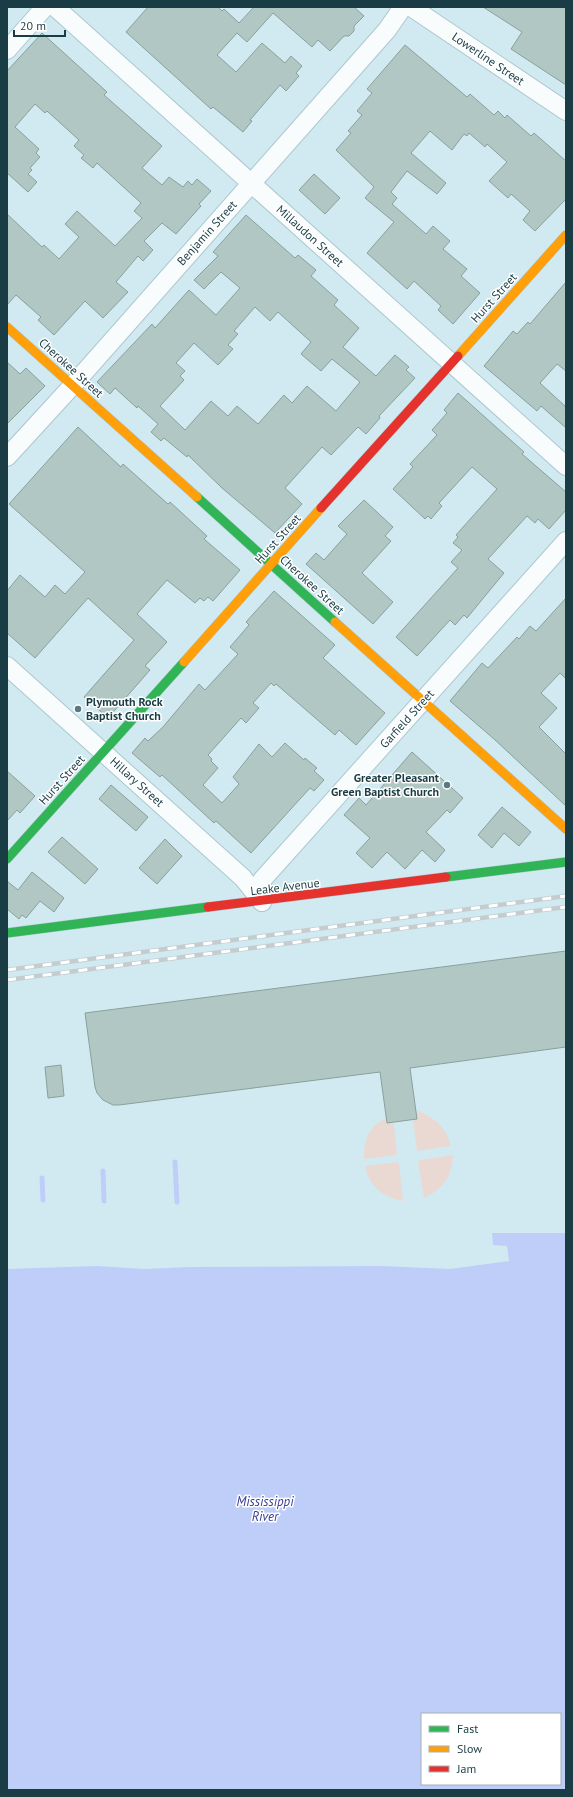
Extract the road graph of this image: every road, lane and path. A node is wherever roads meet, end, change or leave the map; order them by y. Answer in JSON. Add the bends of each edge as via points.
{"nodes":[{"id":1,"x":46,"y":7,"type":"edge"},
{"id":2,"x":55,"y":7,"type":"edge"},
{"id":3,"x":403,"y":7,"type":"edge"},
{"id":4,"x":411,"y":7,"type":"edge"},
{"id":5,"x":7,"y":50,"type":"edge"},
{"id":6,"x":566,"y":110,"type":"edge"},
{"id":7,"x":251,"y":183,"type":"junction"},
{"id":8,"x":566,"y":235,"type":"edge"},
{"id":9,"x":7,"y":327,"type":"edge"},
{"id":10,"x":452,"y":363,"type":"junction"},
{"id":11,"x":72,"y":386,"type":"junction"},
{"id":12,"x":7,"y":456,"type":"edge"},
{"id":13,"x":566,"y":466,"type":"edge"},
{"id":14,"x":566,"y":541,"type":"edge"},
{"id":15,"x":272,"y":564,"type":"junction"},
{"id":16,"x":7,"y":666,"type":"edge"},
{"id":17,"x":423,"y":701,"type":"junction"},
{"id":18,"x":103,"y":752,"type":"junction"},
{"id":19,"x":566,"y":829,"type":"edge"},
{"id":20,"x":7,"y":859,"type":"edge"},
{"id":21,"x":566,"y":862,"type":"edge"},
{"id":22,"x":262,"y":902,"type":"junction"},
{"id":23,"x":7,"y":933,"type":"edge"}],
"edges":[{"from":1,"to":5,"type":"street"},
{"from":2,"to":7,"type":"street","name":"Millaudon Street"},
{"from":3,"to":7,"type":"street","name":"Benjamin Street","via":[[387,30]]},
{"from":4,"to":6,"type":"street","name":"Lowerline Street"},
{"from":7,"to":10,"type":"street","name":"Millaudon Street"},
{"from":7,"to":11,"type":"street","name":"Benjamin Street"},
{"from":8,"to":10,"type":"street","name":"Hurst Street"},
{"from":9,"to":11,"type":"street","name":"Cherokee Street"},
{"from":10,"to":13,"type":"street","name":"Millaudon Street"},
{"from":10,"to":15,"type":"street","name":"Hurst Street"},
{"from":11,"to":12,"type":"street","name":"Benjamin Street"},
{"from":11,"to":15,"type":"street","name":"Cherokee Street"},
{"from":14,"to":17,"type":"street","name":"Garfield Street"},
{"from":15,"to":17,"type":"street","name":"Cherokee Street"},
{"from":15,"to":18,"type":"street","name":"Hurst Street"},
{"from":16,"to":18,"type":"street","name":"Hillary Street"},
{"from":17,"to":19,"type":"street","name":"Cherokee Street"},
{"from":17,"to":22,"type":"street","name":"Garfield Street","via":[[262,880]]},
{"from":18,"to":20,"type":"street","name":"Hurst Street"},
{"from":18,"to":22,"type":"street","name":"Hillary Street","via":[[243,878]]},
{"from":21,"to":22,"type":"street","name":"Leake Avenue"},
{"from":22,"to":23,"type":"street","name":"Leake Avenue"}]}
